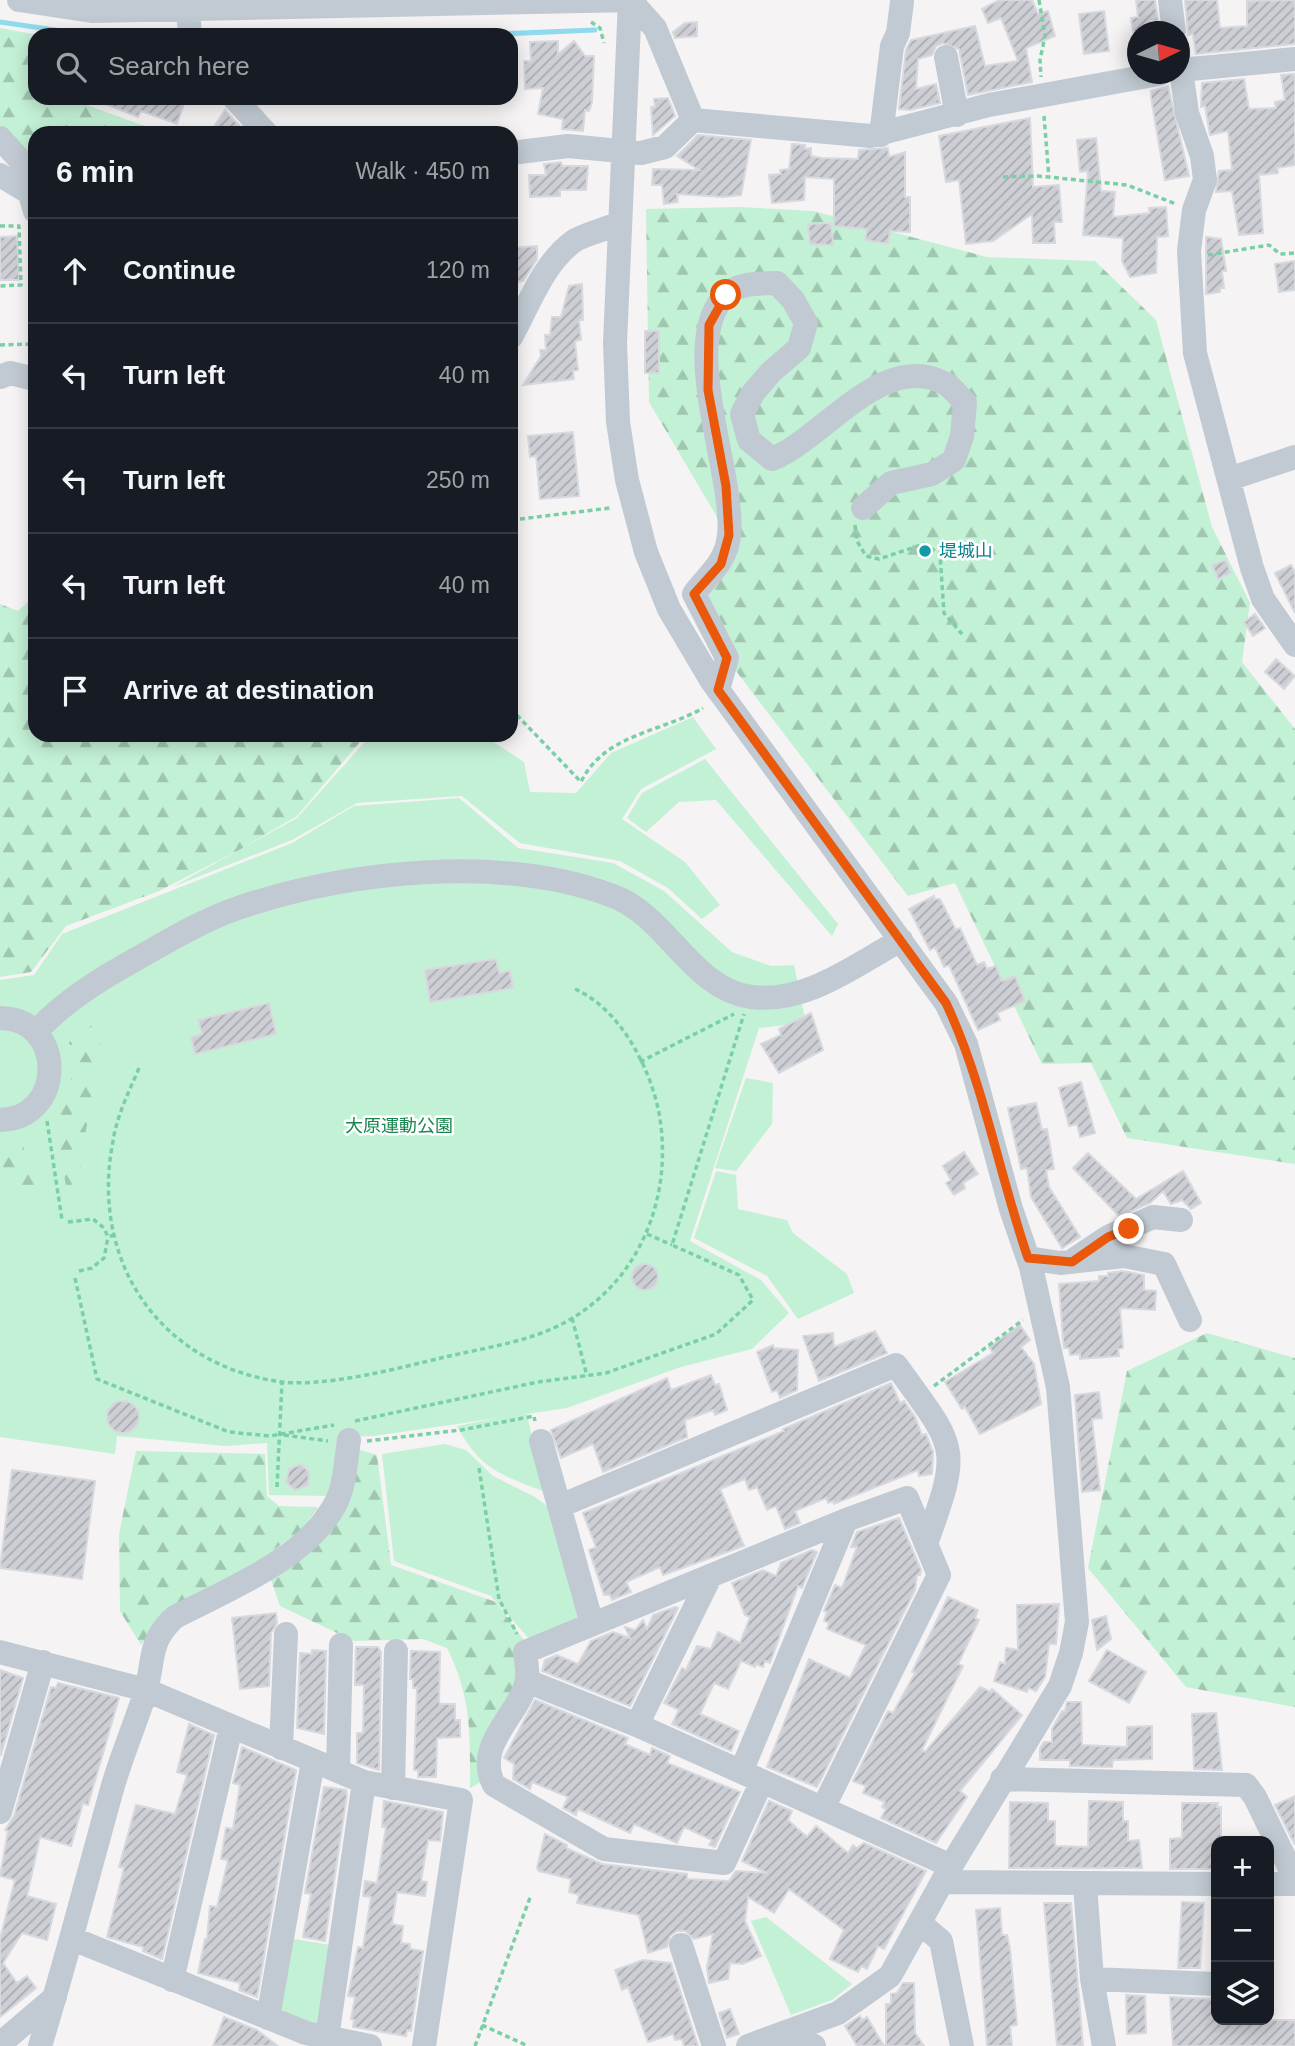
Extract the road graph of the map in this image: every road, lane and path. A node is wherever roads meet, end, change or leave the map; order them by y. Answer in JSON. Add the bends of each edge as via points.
{"nodes":[{"id":1,"x":19,"y":0,"type":"edge"},
{"id":2,"x":632,"y":0,"type":"edge"},
{"id":3,"x":1170,"y":0,"type":"edge"},
{"id":4,"x":902,"y":2,"type":"dead end"},
{"id":5,"x":188,"y":10,"type":"junction"},
{"id":6,"x":584,"y":17,"type":"dead end"},
{"id":7,"x":1173,"y":21,"type":"edge"},
{"id":8,"x":189,"y":28,"type":"edge"},
{"id":9,"x":604,"y":43,"type":"dead end"},
{"id":10,"x":946,"y":57,"type":"dead end"},
{"id":11,"x":1295,"y":59,"type":"edge"},
{"id":12,"x":1190,"y":68,"type":"edge"},
{"id":13,"x":1127,"y":78,"type":"edge"},
{"id":14,"x":1179,"y":84,"type":"edge"},
{"id":15,"x":240,"y":105,"type":"edge"},
{"id":16,"x":957,"y":115,"type":"junction"},
{"id":17,"x":693,"y":120,"type":"junction"},
{"id":18,"x":260,"y":126,"type":"edge"},
{"id":19,"x":881,"y":135,"type":"junction"},
{"id":20,"x":0,"y":138,"type":"edge"},
{"id":21,"x":622,"y":150,"type":"junction"},
{"id":22,"x":518,"y":152,"type":"edge"},
{"id":23,"x":0,"y":175,"type":"edge"},
{"id":24,"x":1003,"y":177,"type":"dead end"},
{"id":25,"x":28,"y":188,"type":"edge"},
{"id":26,"x":28,"y":199,"type":"edge"},
{"id":27,"x":1194,"y":210,"type":"junction"},
{"id":28,"x":619,"y":223,"type":"junction"},
{"id":29,"x":0,"y":226,"type":"edge"},
{"id":30,"x":1189,"y":251,"type":"junction"},
{"id":31,"x":1295,"y":253,"type":"edge"},
{"id":32,"x":0,"y":286,"type":"edge"},
{"id":33,"x":518,"y":324,"type":"edge"},
{"id":34,"x":28,"y":344,"type":"edge"},
{"id":35,"x":0,"y":345,"type":"edge"},
{"id":36,"x":0,"y":377,"type":"edge"},
{"id":37,"x":28,"y":377,"type":"edge"},
{"id":38,"x":1295,"y":457,"type":"edge"},
{"id":39,"x":1229,"y":479,"type":"junction"},
{"id":40,"x":863,"y":508,"type":"joint"},
{"id":41,"x":610,"y":509,"type":"dead end"},
{"id":42,"x":520,"y":519,"type":"dead end"},
{"id":43,"x":1281,"y":622,"type":"edge"},
{"id":44,"x":962,"y":634,"type":"dead end"},
{"id":45,"x":1295,"y":645,"type":"edge"},
{"id":46,"x":710,"y":699,"type":"junction"},
{"id":47,"x":518,"y":716,"type":"edge"},
{"id":48,"x":901,"y":940,"type":"junction"},
{"id":49,"x":575,"y":989,"type":"dead end"},
{"id":50,"x":0,"y":1018,"type":"edge"},
{"id":51,"x":36,"y":1032,"type":"junction"},
{"id":52,"x":640,"y":1062,"type":"junction"},
{"id":53,"x":139,"y":1068,"type":"dead end"},
{"id":54,"x":46,"y":1113,"type":"dead end"},
{"id":55,"x":0,"y":1120,"type":"edge"},
{"id":56,"x":62,"y":1220,"type":"dead end"},
{"id":57,"x":1181,"y":1220,"type":"dead end"},
{"id":58,"x":68,"y":1222,"type":"dead end"},
{"id":59,"x":647,"y":1234,"type":"junction"},
{"id":60,"x":114,"y":1235,"type":"junction"},
{"id":61,"x":108,"y":1237,"type":"junction"},
{"id":62,"x":672,"y":1245,"type":"junction"},
{"id":63,"x":1028,"y":1258,"type":"junction"},
{"id":64,"x":1072,"y":1262,"type":"junction"},
{"id":65,"x":79,"y":1271,"type":"dead end"},
{"id":66,"x":75,"y":1278,"type":"dead end"},
{"id":67,"x":1028,"y":1317,"type":"dead end"},
{"id":68,"x":572,"y":1318,"type":"junction"},
{"id":69,"x":1190,"y":1320,"type":"dead end"},
{"id":70,"x":587,"y":1376,"type":"junction"},
{"id":71,"x":282,"y":1382,"type":"junction"},
{"id":72,"x":934,"y":1386,"type":"dead end"},
{"id":73,"x":278,"y":1434,"type":"junction"},
{"id":74,"x":349,"y":1440,"type":"joint"},
{"id":75,"x":316,"y":1441,"type":"dead end"},
{"id":76,"x":541,"y":1441,"type":"joint"},
{"id":77,"x":479,"y":1468,"type":"dead end"},
{"id":78,"x":277,"y":1487,"type":"dead end"},
{"id":79,"x":560,"y":1506,"type":"junction"},
{"id":80,"x":846,"y":1520,"type":"junction"},
{"id":81,"x":926,"y":1544,"type":"junction"},
{"id":82,"x":709,"y":1579,"type":"junction"},
{"id":83,"x":592,"y":1624,"type":"junction"},
{"id":84,"x":286,"y":1634,"type":"dead end"},
{"id":85,"x":341,"y":1645,"type":"dead end"},
{"id":86,"x":396,"y":1651,"type":"dead end"},
{"id":87,"x":0,"y":1652,"type":"edge"},
{"id":88,"x":526,"y":1652,"type":"junction"},
{"id":89,"x":43,"y":1662,"type":"junction"},
{"id":90,"x":527,"y":1681,"type":"junction"},
{"id":91,"x":146,"y":1690,"type":"junction"},
{"id":92,"x":637,"y":1725,"type":"junction"},
{"id":93,"x":231,"y":1727,"type":"junction"},
{"id":94,"x":281,"y":1748,"type":"junction"},
{"id":95,"x":313,"y":1761,"type":"junction"},
{"id":96,"x":338,"y":1771,"type":"junction"},
{"id":97,"x":752,"y":1776,"type":"junction"},
{"id":98,"x":1002,"y":1779,"type":"junction"},
{"id":99,"x":4,"y":1781,"type":"edge"},
{"id":100,"x":364,"y":1782,"type":"junction"},
{"id":101,"x":393,"y":1787,"type":"junction"},
{"id":102,"x":823,"y":1808,"type":"junction"},
{"id":103,"x":0,"y":1812,"type":"edge"},
{"id":104,"x":946,"y":1874,"type":"junction"},
{"id":105,"x":1295,"y":1881,"type":"edge"},
{"id":106,"x":1274,"y":1883,"type":"edge"},
{"id":107,"x":1211,"y":1884,"type":"edge"},
{"id":108,"x":1085,"y":1885,"type":"junction"},
{"id":109,"x":531,"y":1895,"type":"dead end"},
{"id":110,"x":920,"y":1923,"type":"junction"},
{"id":111,"x":73,"y":1939,"type":"junction"},
{"id":112,"x":681,"y":1945,"type":"dead end"},
{"id":113,"x":1092,"y":1979,"type":"junction"},
{"id":114,"x":172,"y":1980,"type":"junction"},
{"id":115,"x":1211,"y":1984,"type":"edge"},
{"id":116,"x":55,"y":1997,"type":"junction"},
{"id":117,"x":268,"y":2018,"type":"junction"},
{"id":118,"x":482,"y":2025,"type":"junction"},
{"id":119,"x":786,"y":2032,"type":"junction"},
{"id":120,"x":327,"y":2038,"type":"junction"},
{"id":121,"x":0,"y":2044,"type":"edge"},
{"id":122,"x":1107,"y":2045,"type":"edge"},
{"id":123,"x":40,"y":2046,"type":"edge"},
{"id":124,"x":370,"y":2046,"type":"edge"},
{"id":125,"x":424,"y":2046,"type":"edge"},
{"id":126,"x":475,"y":2046,"type":"edge"},
{"id":127,"x":528,"y":2046,"type":"edge"},
{"id":128,"x":714,"y":2046,"type":"edge"},
{"id":129,"x":748,"y":2046,"type":"edge"},
{"id":130,"x":814,"y":2046,"type":"edge"},
{"id":131,"x":962,"y":2046,"type":"edge"}],
"edges":[{"from":1,"to":5,"type":"street","via":[[92,11]]},
{"from":2,"to":5,"type":"street"},
{"from":2,"to":17,"type":"street","via":[[655,28]]},
{"from":2,"to":21,"type":"street"},
{"from":3,"to":7,"type":"street"},
{"from":4,"to":19,"type":"street"},
{"from":5,"to":8,"type":"street"},
{"from":6,"to":9,"type":"path","via":[[600,28]]},
{"from":10,"to":16,"type":"street"},
{"from":11,"to":12,"type":"street"},
{"from":13,"to":16,"type":"street"},
{"from":14,"to":27,"type":"street","via":[[1205,180]]},
{"from":15,"to":18,"type":"street"},
{"from":16,"to":19,"type":"street"},
{"from":17,"to":19,"type":"street"},
{"from":17,"to":21,"type":"street","via":[[665,147],[641,153]]},
{"from":20,"to":25,"type":"street","via":[[20,160]]},
{"from":21,"to":22,"type":"street","via":[[568,146]]},
{"from":21,"to":28,"type":"street"},
{"from":23,"to":26,"type":"street"},
{"from":24,"to":27,"type":"path","via":[[1127,185]]},
{"from":27,"to":30,"type":"street"},
{"from":28,"to":33,"type":"street","via":[[576,239],[554,258]]},
{"from":28,"to":46,"type":"street","via":[[615,344],[618,422],[627,480],[646,552]]},
{"from":29,"to":32,"type":"path","via":[[19,226],[21,285]]},
{"from":30,"to":31,"type":"path","via":[[1226,254],[1269,245],[1280,254]]},
{"from":30,"to":39,"type":"street","via":[[1195,353]]},
{"from":34,"to":35,"type":"path"},
{"from":36,"to":37,"type":"street","via":[[10,373]]},
{"from":38,"to":39,"type":"street"},
{"from":39,"to":43,"type":"street","via":[[1263,599]]},
{"from":40,"to":44,"type":"path","via":[[855,523],[857,541],[866,556],[879,559],[924,544],[940,554],[944,613]]},
{"from":40,"to":46,"type":"street","via":[[891,483],[932,474],[954,460],[965,403],[946,384],[909,374],[867,391],[800,445],[772,459],[749,440],[742,414],[771,372],[799,348],[806,323],[777,283],[746,284],[726,295],[709,325],[708,390],[726,486],[729,535],[721,564],[694,594],[727,658]]},
{"from":41,"to":42,"type":"path"},
{"from":43,"to":45,"type":"street"},
{"from":46,"to":47,"type":"path","via":[[616,744],[588,768],[582,782]]},
{"from":46,"to":48,"type":"street"},
{"from":48,"to":51,"type":"street","via":[[803,992],[781,999],[748,997],[713,982],[663,931],[615,896],[548,878],[473,872],[386,876],[290,893],[236,909],[100,979]]},
{"from":48,"to":63,"type":"street","via":[[946,1003],[966,1044]]},
{"from":49,"to":52,"type":"path","via":[[590,996],[624,1031]]},
{"from":50,"to":51,"type":"street"},
{"from":51,"to":55,"type":"street","via":[[48,1051],[52,1068],[49,1086],[26,1114]]},
{"from":52,"to":59,"type":"path","via":[[656,1098],[662,1133],[662,1186]]},
{"from":52,"to":62,"type":"path","via":[[746,1009]]},
{"from":53,"to":60,"type":"path","via":[[112,1142]]},
{"from":54,"to":56,"type":"path"},
{"from":57,"to":64,"type":"street","via":[[1153,1217],[1108,1237]]},
{"from":58,"to":61,"type":"path","via":[[93,1219]]},
{"from":59,"to":62,"type":"path"},
{"from":59,"to":68,"type":"path","via":[[617,1280]]},
{"from":60,"to":61,"type":"path"},
{"from":60,"to":71,"type":"path","via":[[134,1291],[195,1353],[244,1374]]},
{"from":61,"to":65,"type":"path","via":[[104,1258]]},
{"from":62,"to":70,"type":"path","via":[[739,1275],[753,1300],[716,1334]]},
{"from":63,"to":64,"type":"street"},
{"from":63,"to":98,"type":"street","via":[[1058,1387],[1077,1622],[1060,1686]]},
{"from":64,"to":69,"type":"street","via":[[1124,1256],[1164,1264]]},
{"from":66,"to":73,"type":"path","via":[[97,1379],[229,1432]]},
{"from":67,"to":72,"type":"path"},
{"from":68,"to":70,"type":"path"},
{"from":68,"to":71,"type":"path","via":[[537,1335],[412,1365],[318,1381]]},
{"from":70,"to":73,"type":"path"},
{"from":71,"to":73,"type":"path"},
{"from":73,"to":75,"type":"path"},
{"from":73,"to":78,"type":"path"},
{"from":74,"to":76,"type":"path","via":[[381,1442],[534,1416]]},
{"from":74,"to":91,"type":"street","via":[[336,1503],[314,1531],[292,1553],[175,1617],[160,1630]]},
{"from":76,"to":79,"type":"street"},
{"from":77,"to":88,"type":"path","via":[[499,1598]]},
{"from":79,"to":81,"type":"street","via":[[896,1365],[943,1431],[949,1448],[951,1468]]},
{"from":79,"to":83,"type":"street"},
{"from":80,"to":81,"type":"street","via":[[906,1498]]},
{"from":80,"to":82,"type":"street"},
{"from":80,"to":97,"type":"street"},
{"from":81,"to":102,"type":"street","via":[[939,1575]]},
{"from":82,"to":83,"type":"street"},
{"from":82,"to":92,"type":"street"},
{"from":83,"to":88,"type":"street"},
{"from":84,"to":94,"type":"street"},
{"from":85,"to":96,"type":"street"},
{"from":86,"to":101,"type":"street"},
{"from":87,"to":89,"type":"street"},
{"from":88,"to":90,"type":"street"},
{"from":89,"to":91,"type":"street"},
{"from":89,"to":99,"type":"street"},
{"from":90,"to":92,"type":"street"},
{"from":90,"to":97,"type":"street","via":[[494,1743],[488,1773],[494,1785],[604,1849],[724,1863]]},
{"from":91,"to":93,"type":"street"},
{"from":91,"to":111,"type":"street","via":[[113,1787]]},
{"from":92,"to":97,"type":"street"},
{"from":93,"to":94,"type":"street"},
{"from":93,"to":114,"type":"street"},
{"from":94,"to":95,"type":"street"},
{"from":95,"to":96,"type":"street"},
{"from":95,"to":117,"type":"street"},
{"from":96,"to":100,"type":"street"},
{"from":97,"to":102,"type":"street"},
{"from":98,"to":104,"type":"street"},
{"from":98,"to":105,"type":"street","via":[[1246,1784]]},
{"from":99,"to":103,"type":"street"},
{"from":100,"to":101,"type":"street"},
{"from":100,"to":120,"type":"street"},
{"from":101,"to":125,"type":"street","via":[[461,1800]]},
{"from":102,"to":104,"type":"street"},
{"from":104,"to":108,"type":"street"},
{"from":104,"to":110,"type":"street"},
{"from":105,"to":106,"type":"street"},
{"from":107,"to":108,"type":"street"},
{"from":108,"to":113,"type":"street"},
{"from":109,"to":118,"type":"path"},
{"from":110,"to":119,"type":"street","via":[[890,1976],[838,2013]]},
{"from":110,"to":131,"type":"street","via":[[941,1941]]},
{"from":111,"to":114,"type":"street"},
{"from":111,"to":116,"type":"street"},
{"from":112,"to":128,"type":"street"},
{"from":113,"to":115,"type":"street"},
{"from":113,"to":122,"type":"street"},
{"from":114,"to":117,"type":"street"},
{"from":116,"to":121,"type":"street"},
{"from":116,"to":123,"type":"street"},
{"from":117,"to":120,"type":"street"},
{"from":118,"to":126,"type":"path"},
{"from":118,"to":127,"type":"path"},
{"from":119,"to":129,"type":"street"},
{"from":119,"to":130,"type":"street"},
{"from":120,"to":124,"type":"street"}]}
